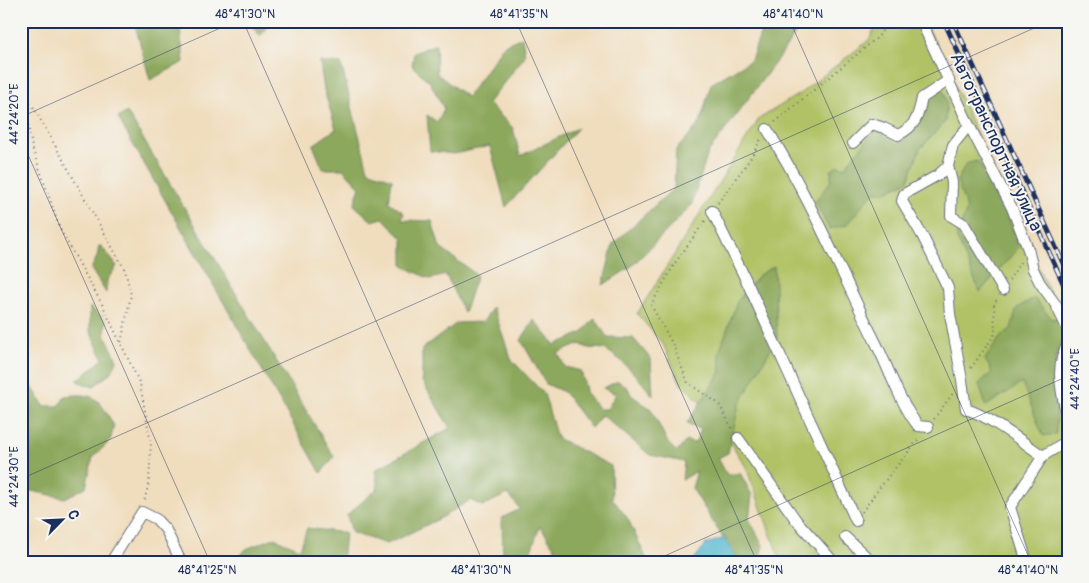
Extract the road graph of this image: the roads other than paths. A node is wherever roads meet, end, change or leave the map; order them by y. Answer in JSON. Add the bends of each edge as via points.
{"nodes":[{"id":1,"x":921,"y":21,"type":"edge"},
{"id":2,"x":949,"y":80,"type":"junction"},
{"id":3,"x":969,"y":125,"type":"junction"},
{"id":4,"x":767,"y":129,"type":"road end"},
{"id":5,"x":852,"y":143,"type":"dead end"},
{"id":6,"x":948,"y":166,"type":"junction"},
{"id":7,"x":712,"y":211,"type":"road end"},
{"id":8,"x":1003,"y":290,"type":"road end"},
{"id":9,"x":1068,"y":330,"type":"edge"},
{"id":10,"x":1068,"y":344,"type":"edge"},
{"id":11,"x":1068,"y":423,"type":"edge"},
{"id":12,"x":928,"y":427,"type":"road end"},
{"id":13,"x":738,"y":438,"type":"road end"},
{"id":14,"x":1068,"y":443,"type":"edge"},
{"id":15,"x":1043,"y":456,"type":"junction"},
{"id":16,"x":856,"y":521,"type":"road end"},
{"id":17,"x":845,"y":537,"type":"dead end"},
{"id":18,"x":831,"y":559,"type":"dead end"},
{"id":19,"x":111,"y":562,"type":"edge"},
{"id":20,"x":181,"y":562,"type":"edge"},
{"id":21,"x":872,"y":562,"type":"edge"},
{"id":22,"x":1027,"y":562,"type":"edge"}],
"edges":[{"from":1,"to":2,"type":"street","name":"Автотранспортная улица"},
{"from":2,"to":3,"type":"street","name":"Автотранспортная улица"},
{"from":2,"to":5,"type":"street","via":[[922,98],[918,115],[909,130],[898,135],[872,124]]},
{"from":3,"to":6,"type":"street","via":[[953,145]]},
{"from":3,"to":9,"type":"street","name":"Автотранспортная улица","via":[[1012,208],[1040,283]]},
{"from":4,"to":12,"type":"street","via":[[789,164],[908,413],[918,426]]},
{"from":6,"to":8,"type":"street","via":[[952,182],[951,216],[964,224]]},
{"from":6,"to":15,"type":"street","via":[[904,194],[902,201],[948,288],[966,409]]},
{"from":7,"to":16,"type":"street"},
{"from":10,"to":11,"type":"street","via":[[1062,352],[1060,369]]},
{"from":13,"to":18,"type":"street","via":[[782,502]]},
{"from":14,"to":15,"type":"street"},
{"from":15,"to":22,"type":"street","via":[[1010,507]]},
{"from":17,"to":21,"type":"street"},
{"from":19,"to":20,"type":"street","via":[[142,512],[156,519],[166,530]]}]}
